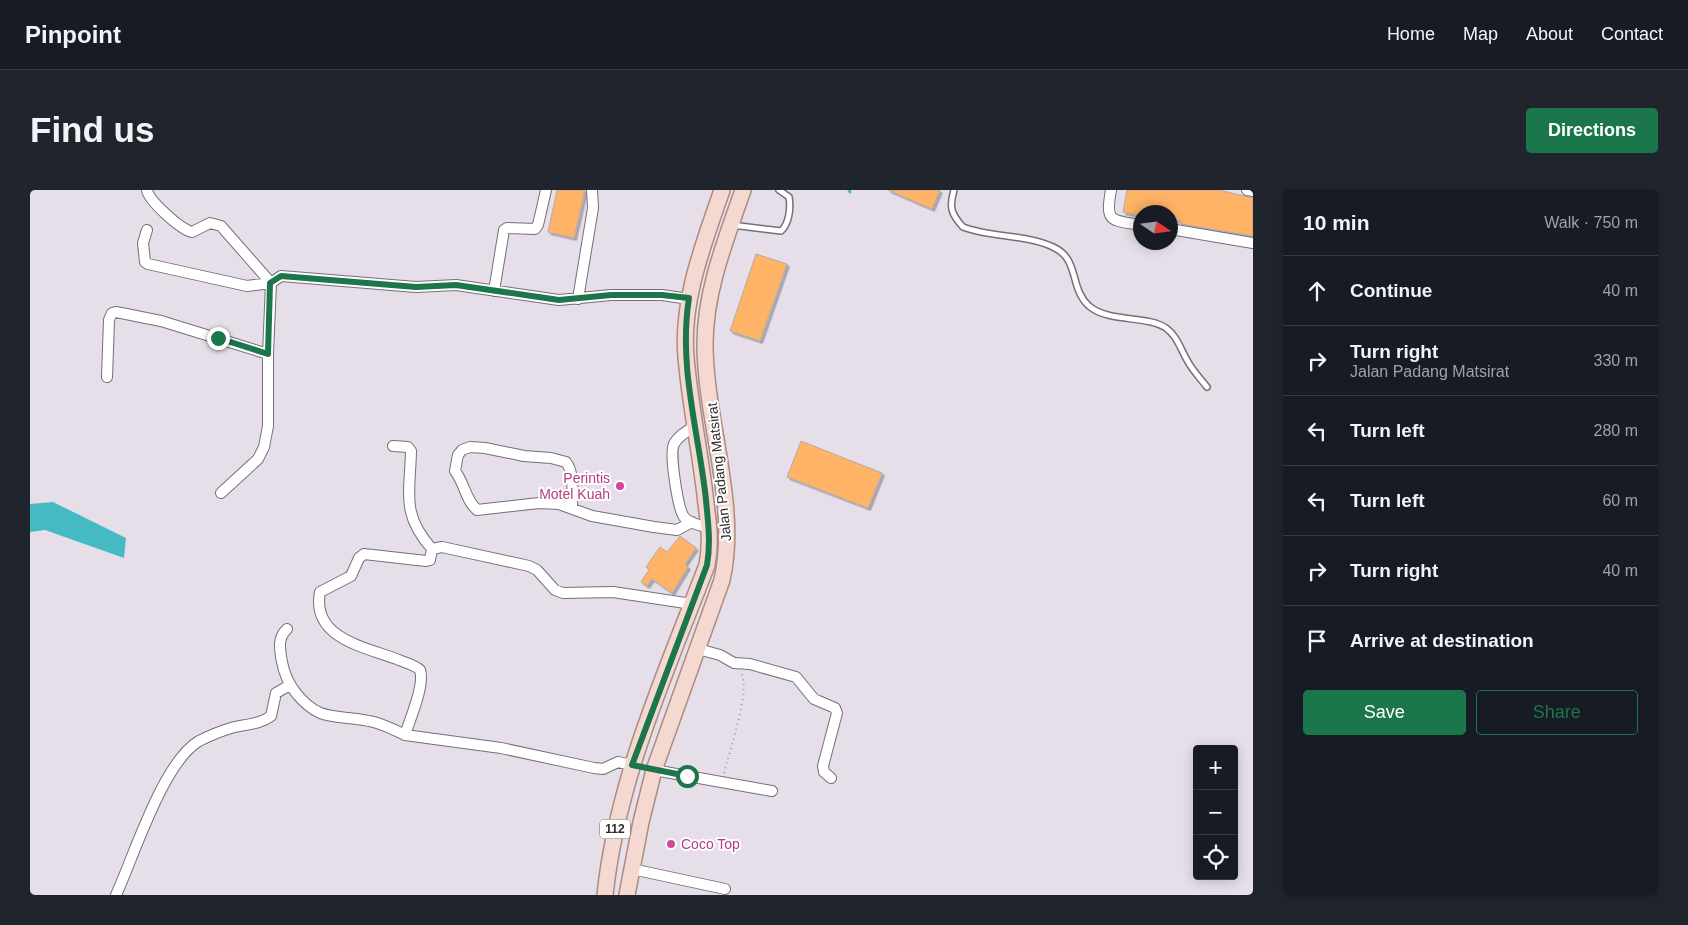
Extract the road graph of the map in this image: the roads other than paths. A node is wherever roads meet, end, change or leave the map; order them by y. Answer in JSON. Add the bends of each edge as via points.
{"nodes":[{"id":1,"x":147,"y":190,"type":"edge"},
{"id":2,"x":546,"y":190,"type":"edge"},
{"id":3,"x":592,"y":190,"type":"edge"},
{"id":4,"x":722,"y":190,"type":"edge"},
{"id":5,"x":743,"y":190,"type":"edge"},
{"id":6,"x":779,"y":190,"type":"edge"},
{"id":7,"x":954,"y":190,"type":"edge"},
{"id":8,"x":1112,"y":190,"type":"edge"},
{"id":9,"x":1246,"y":190,"type":"edge"},
{"id":10,"x":1253,"y":191,"type":"edge"},
{"id":11,"x":1133,"y":224,"type":"edge"},
{"id":12,"x":731,"y":225,"type":"junction"},
{"id":13,"x":146,"y":230,"type":"dead end"},
{"id":14,"x":1178,"y":231,"type":"edge"},
{"id":15,"x":1253,"y":243,"type":"edge"},
{"id":16,"x":270,"y":283,"type":"junction"},
{"id":17,"x":494,"y":291,"type":"junction"},
{"id":18,"x":689,"y":298,"type":"junction"},
{"id":19,"x":578,"y":299,"type":"junction"},
{"id":20,"x":268,"y":354,"type":"junction"},
{"id":21,"x":107,"y":377,"type":"dead end"},
{"id":22,"x":1207,"y":387,"type":"dead end"},
{"id":23,"x":695,"y":426,"type":"junction"},
{"id":24,"x":393,"y":446,"type":"dead end"},
{"id":25,"x":221,"y":493,"type":"dead end"},
{"id":26,"x":572,"y":508,"type":"junction"},
{"id":27,"x":692,"y":522,"type":"junction"},
{"id":28,"x":709,"y":528,"type":"junction"},
{"id":29,"x":432,"y":549,"type":"junction"},
{"id":30,"x":692,"y":604,"type":"junction"},
{"id":31,"x":287,"y":629,"type":"dead end"},
{"id":32,"x":698,"y":649,"type":"junction"},
{"id":33,"x":290,"y":685,"type":"junction"},
{"id":34,"x":405,"y":735,"type":"junction"},
{"id":35,"x":632,"y":765,"type":"junction"},
{"id":36,"x":654,"y":770,"type":"junction"},
{"id":37,"x":831,"y":778,"type":"dead end"},
{"id":38,"x":772,"y":791,"type":"dead end"},
{"id":39,"x":632,"y":869,"type":"junction"},
{"id":40,"x":725,"y":889,"type":"dead end"},
{"id":41,"x":116,"y":895,"type":"edge"},
{"id":42,"x":605,"y":895,"type":"edge"},
{"id":43,"x":627,"y":895,"type":"edge"}],
"edges":[{"from":1,"to":16,"type":"street","via":[[150,198],[184,230],[192,232],[210,223],[221,226]]},
{"from":2,"to":17,"type":"street","via":[[535,228],[504,230]]},
{"from":3,"to":19,"type":"street","via":[[593,208]]},
{"from":4,"to":18,"type":"main road","name":"Jalan Padang Matsirat","number":"112"},
{"from":5,"to":12,"type":"main road","name":"Jalan Padang Matsirat","number":"112"},
{"from":6,"to":12,"type":"lane","via":[[789,197],[790,205],[787,222],[781,231]]},
{"from":7,"to":22,"type":"lane","via":[[951,212],[964,227],[1041,242],[1056,248],[1069,259],[1078,294],[1092,308],[1112,316],[1164,327],[1175,335],[1190,365]]},
{"from":8,"to":11,"type":"street","via":[[1110,216]]},
{"from":9,"to":10,"type":"street"},
{"from":12,"to":32,"type":"main road","name":"Jalan Padang Matsirat","number":"112","via":[[707,309],[705,342],[727,525],[727,560]]},
{"from":13,"to":16,"type":"street","via":[[143,243],[148,264],[247,286]]},
{"from":14,"to":15,"type":"street"},
{"from":16,"to":17,"type":"street","via":[[275,278],[290,276],[416,287],[456,285]]},
{"from":16,"to":20,"type":"street"},
{"from":17,"to":19,"type":"street","via":[[559,300]]},
{"from":18,"to":19,"type":"street","via":[[628,295]]},
{"from":18,"to":23,"type":"main road","name":"Jalan Padang Matsirat","number":"112","via":[[686,356]]},
{"from":20,"to":21,"type":"street","via":[[161,321],[116,312],[109,320]]},
{"from":20,"to":25,"type":"street","via":[[268,426],[264,446],[258,459]]},
{"from":23,"to":27,"type":"street","via":[[674,443],[671,452],[678,505],[683,516]]},
{"from":23,"to":28,"type":"main road","name":"Jalan Padang Matsirat","number":"112"},
{"from":24,"to":29,"type":"street","via":[[411,451],[410,512],[418,534]]},
{"from":26,"to":26,"type":"street","via":[[571,473],[566,462],[470,447],[458,455],[455,470],[465,486],[469,503],[477,510],[539,503]]},
{"from":26,"to":27,"type":"street","via":[[592,516],[677,530]]},
{"from":27,"to":28,"type":"street"},
{"from":28,"to":30,"type":"main road","name":"Jalan Padang Matsirat","number":"112","via":[[707,565]]},
{"from":29,"to":30,"type":"street","via":[[442,547],[528,566],[537,570],[555,590],[563,593],[613,592]]},
{"from":29,"to":34,"type":"street","via":[[432,556],[426,561],[364,554],[351,576],[320,592],[317,604],[322,618],[335,634],[420,670],[422,674]]},
{"from":30,"to":35,"type":"main road","name":"Jalan Padang Matsirat","number":"112"},
{"from":31,"to":33,"type":"street","via":[[280,637],[279,647]]},
{"from":32,"to":36,"type":"main road","name":"Jalan Padang Matsirat","number":"112"},
{"from":32,"to":37,"type":"street","via":[[734,663],[750,664],[796,677],[814,699],[835,708],[837,713],[823,766]]},
{"from":33,"to":34,"type":"street","via":[[315,712],[376,722]]},
{"from":33,"to":41,"type":"street","via":[[276,693],[271,716],[263,722],[232,728],[200,741],[186,751],[160,796]]},
{"from":34,"to":35,"type":"street","via":[[501,748],[594,768],[603,769],[618,762]]},
{"from":35,"to":36,"type":"main road"},
{"from":35,"to":42,"type":"main road","name":"Jalan Padang Matsirat","number":"112","via":[[612,842]]},
{"from":36,"to":38,"type":"street"},
{"from":36,"to":39,"type":"main road","name":"Jalan Padang Matsirat","number":"112"},
{"from":39,"to":40,"type":"street"},
{"from":39,"to":43,"type":"main road","name":"Jalan Padang Matsirat","number":"112"}]}
